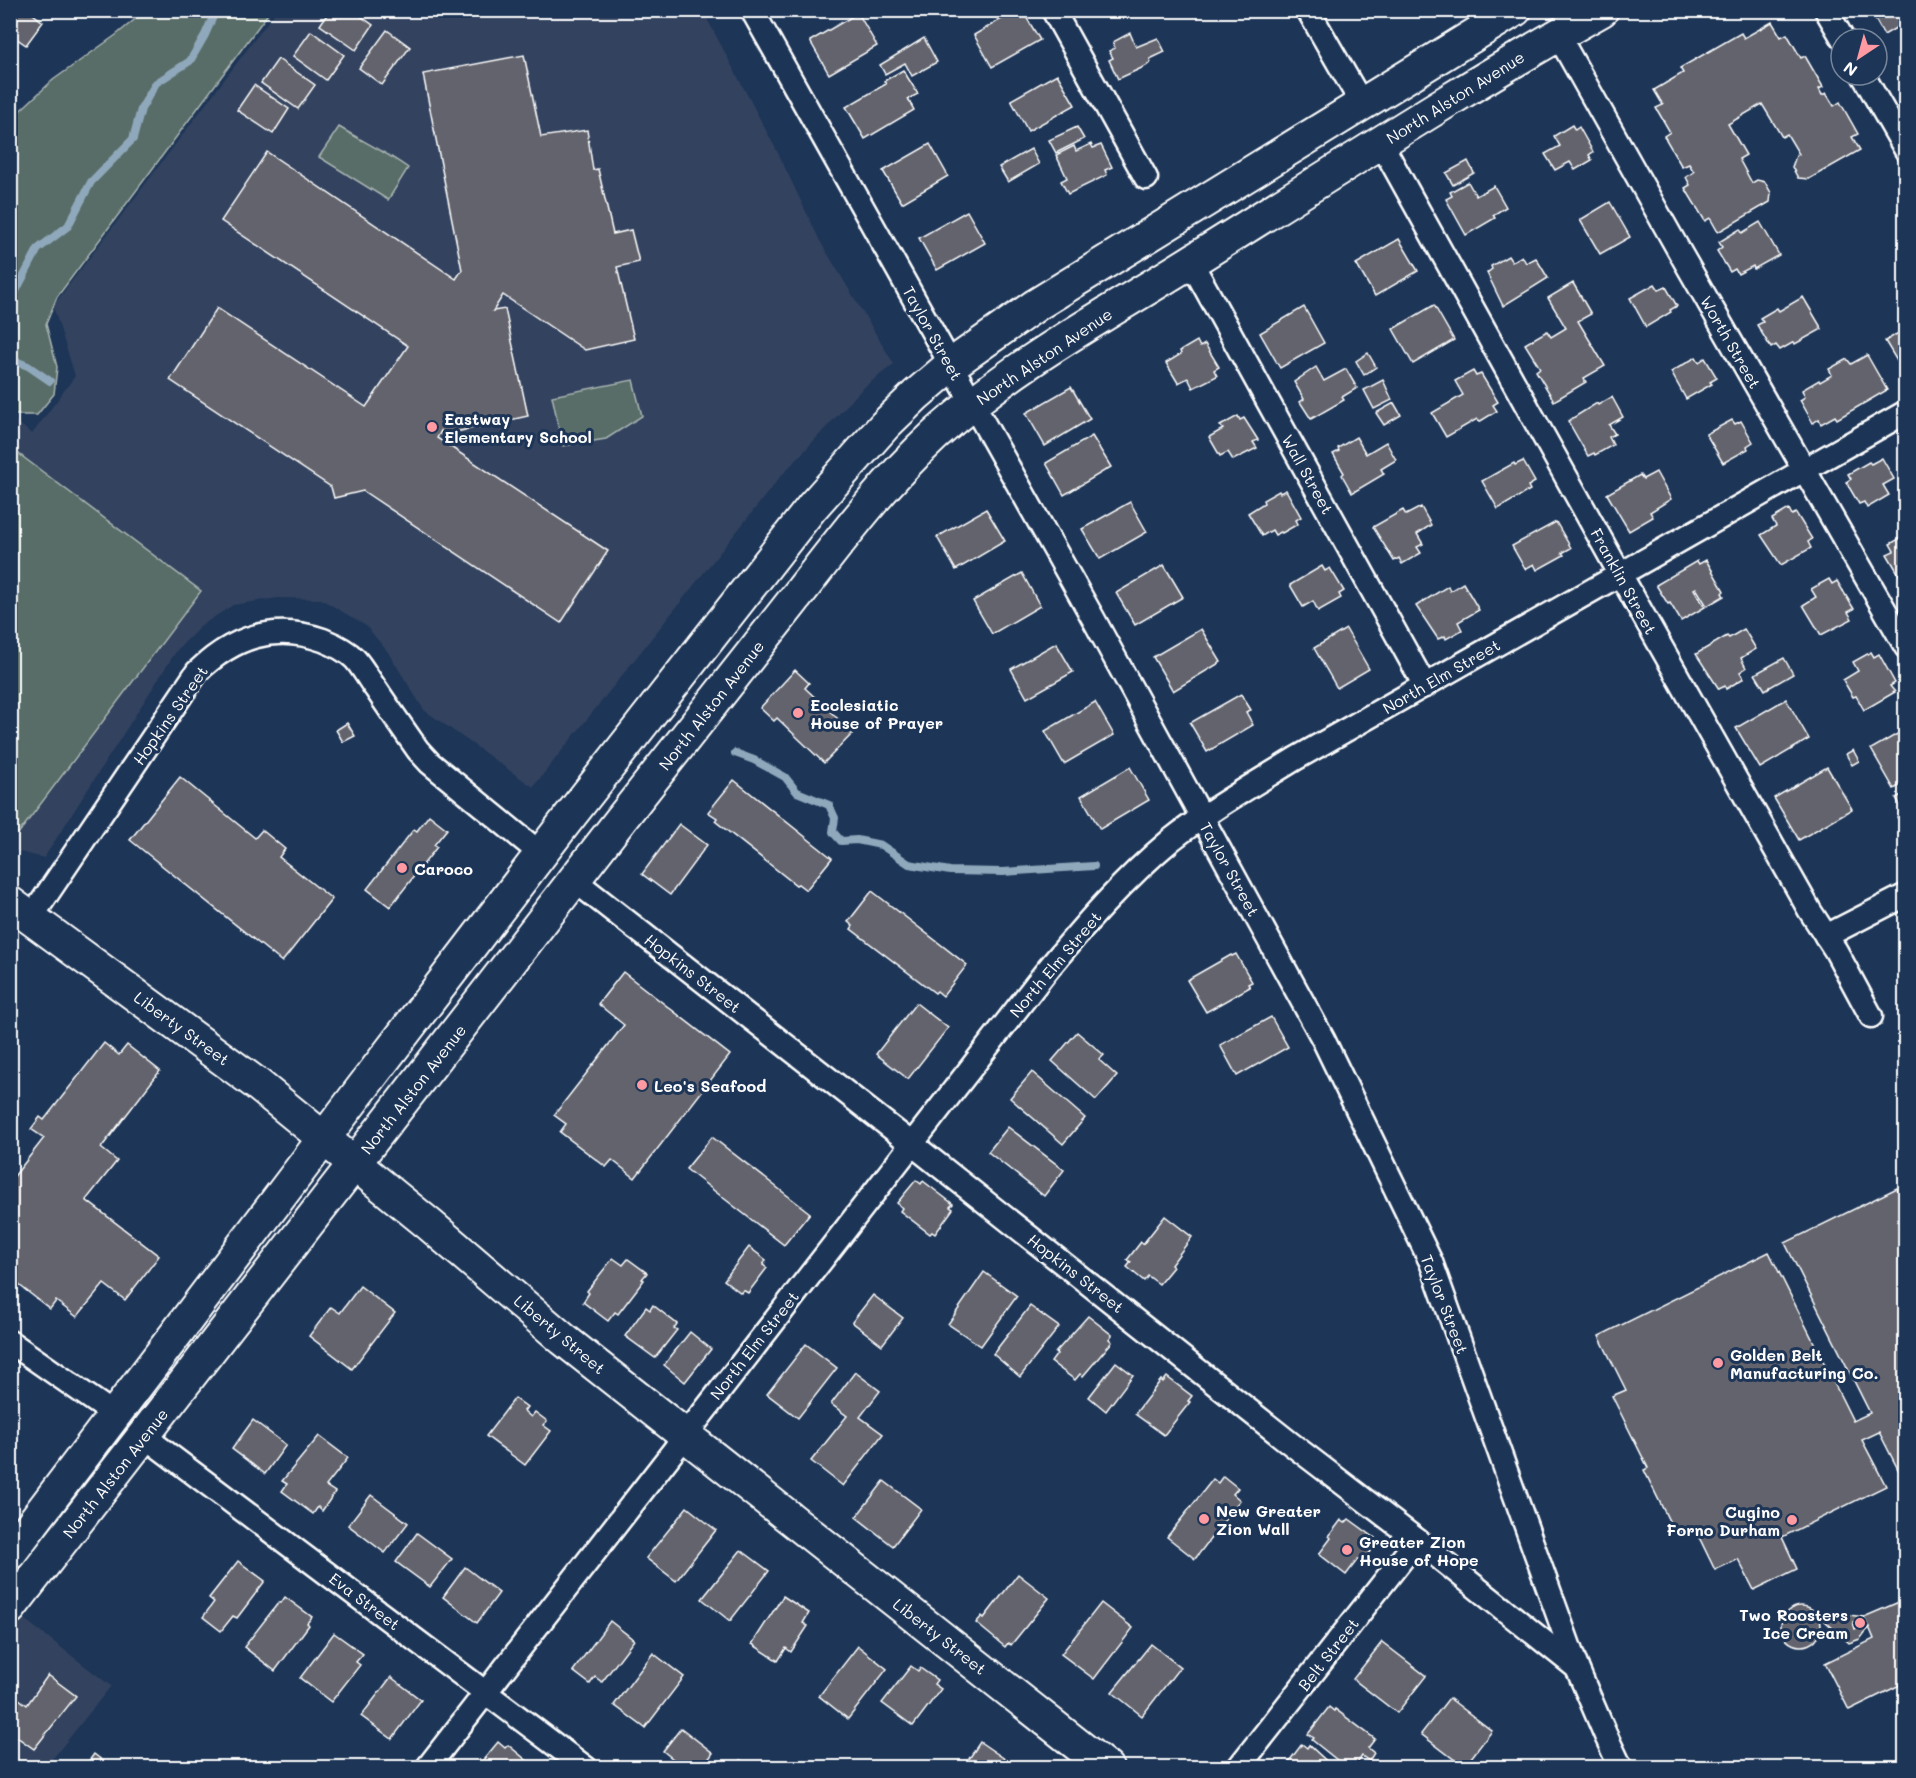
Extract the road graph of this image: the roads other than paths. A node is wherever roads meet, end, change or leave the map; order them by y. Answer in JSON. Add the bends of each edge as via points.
{"nodes":[{"id":1,"x":752,"y":10,"type":"edge"},
{"id":2,"x":1053,"y":10,"type":"edge"},
{"id":3,"x":1308,"y":10,"type":"edge"},
{"id":4,"x":1515,"y":10,"type":"edge"},
{"id":5,"x":1602,"y":10,"type":"edge"},
{"id":6,"x":1826,"y":10,"type":"edge"},
{"id":7,"x":1836,"y":27,"type":"edge"},
{"id":8,"x":1558,"y":35,"type":"junction"},
{"id":9,"x":1870,"y":87,"type":"edge"},
{"id":10,"x":1362,"y":104,"type":"junction"},
{"id":11,"x":1382,"y":143,"type":"junction"},
{"id":12,"x":1905,"y":150,"type":"edge"},
{"id":13,"x":1146,"y":178,"type":"dead end"},
{"id":14,"x":1191,"y":262,"type":"junction"},
{"id":15,"x":951,"y":365,"type":"junction"},
{"id":16,"x":973,"y":404,"type":"junction"},
{"id":17,"x":1905,"y":412,"type":"edge"},
{"id":18,"x":1804,"y":469,"type":"junction"},
{"id":19,"x":1620,"y":574,"type":"junction"},
{"id":20,"x":1905,"y":647,"type":"edge"},
{"id":21,"x":1425,"y":686,"type":"junction"},
{"id":22,"x":1202,"y":819,"type":"junction"},
{"id":23,"x":541,"y":854,"type":"junction"},
{"id":24,"x":574,"y":880,"type":"junction"},
{"id":25,"x":1905,"y":895,"type":"edge"},
{"id":26,"x":21,"y":911,"type":"edge"},
{"id":27,"x":1826,"y":936,"type":"junction"},
{"id":28,"x":1871,"y":1016,"type":"dead end"},
{"id":29,"x":324,"y":1138,"type":"junction"},
{"id":30,"x":912,"y":1144,"type":"junction"},
{"id":31,"x":355,"y":1163,"type":"junction"},
{"id":32,"x":10,"y":1342,"type":"edge"},
{"id":33,"x":115,"y":1415,"type":"junction"},
{"id":34,"x":144,"y":1436,"type":"junction"},
{"id":35,"x":684,"y":1436,"type":"junction"},
{"id":36,"x":1417,"y":1540,"type":"junction"},
{"id":37,"x":10,"y":1554,"type":"edge"},
{"id":38,"x":10,"y":1608,"type":"edge"},
{"id":39,"x":1577,"y":1668,"type":"junction"},
{"id":40,"x":486,"y":1692,"type":"junction"},
{"id":41,"x":427,"y":1767,"type":"edge"},
{"id":42,"x":586,"y":1767,"type":"edge"},
{"id":43,"x":1107,"y":1767,"type":"edge"},
{"id":44,"x":1238,"y":1767,"type":"edge"},
{"id":45,"x":1622,"y":1767,"type":"edge"}],
"edges":[{"from":1,"to":15,"type":"street","name":"Taylor Street"},
{"from":2,"to":13,"type":"street"},
{"from":3,"to":10,"type":"street"},
{"from":4,"to":10,"type":"main road","name":"North Alston Avenue"},
{"from":5,"to":8,"type":"main road","name":"North Alston Avenue"},
{"from":6,"to":7,"type":"street"},
{"from":8,"to":11,"type":"main road","name":"North Alston Avenue"},
{"from":8,"to":18,"type":"street","name":"Worth Street"},
{"from":9,"to":12,"type":"street"},
{"from":10,"to":15,"type":"main road","name":"North Alston Avenue","via":[[1063,288]]},
{"from":11,"to":14,"type":"main road","name":"North Alston Avenue"},
{"from":11,"to":19,"type":"street","name":"Franklin Street"},
{"from":14,"to":16,"type":"main road","name":"North Alston Avenue","via":[[1081,328]]},
{"from":14,"to":21,"type":"street","name":"Wall Street"},
{"from":15,"to":16,"type":"street","name":"Taylor Street"},
{"from":15,"to":23,"type":"main road","name":"North Alston Avenue","via":[[885,425],[831,484]]},
{"from":16,"to":22,"type":"street","name":"Taylor Street"},
{"from":16,"to":24,"type":"main road","name":"North Alston Avenue","via":[[934,436],[831,552]]},
{"from":17,"to":18,"type":"street","name":"North Elm Street"},
{"from":18,"to":19,"type":"street","name":"North Elm Street"},
{"from":18,"to":20,"type":"street","name":"Worth Street"},
{"from":19,"to":21,"type":"street","name":"North Elm Street"},
{"from":19,"to":27,"type":"street","name":"Franklin Street"},
{"from":21,"to":22,"type":"street","name":"North Elm Street","via":[[1295,759]]},
{"from":22,"to":30,"type":"street","name":"North Elm Street","via":[[1138,869],[1070,943]]},
{"from":22,"to":39,"type":"street","name":"Taylor Street","via":[[1323,1039],[1431,1262]]},
{"from":23,"to":26,"type":"street","name":"Hopkins Street","via":[[430,763],[354,658],[311,636],[267,633],[224,650],[197,672]]},
{"from":23,"to":29,"type":"main road","name":"North Alston Avenue"},
{"from":24,"to":30,"type":"street","name":"Hopkins Street"},
{"from":24,"to":31,"type":"main road","name":"North Alston Avenue"},
{"from":25,"to":27,"type":"street"},
{"from":26,"to":29,"type":"main road","name":"Liberty Street","via":[[226,1060]]},
{"from":27,"to":28,"type":"street","name":"Franklin Street"},
{"from":29,"to":31,"type":"main road","name":"Liberty Street"},
{"from":29,"to":33,"type":"main road","name":"North Alston Avenue"},
{"from":30,"to":35,"type":"street","name":"North Elm Street"},
{"from":30,"to":36,"type":"street","name":"Hopkins Street"},
{"from":31,"to":34,"type":"main road","name":"North Alston Avenue"},
{"from":31,"to":35,"type":"main road","name":"Liberty Street"},
{"from":32,"to":33,"type":"street"},
{"from":33,"to":37,"type":"main road","name":"North Alston Avenue"},
{"from":34,"to":38,"type":"main road","name":"North Alston Avenue"},
{"from":34,"to":40,"type":"street","name":"Eva Street"},
{"from":35,"to":40,"type":"street","name":"North Elm Street"},
{"from":35,"to":43,"type":"main road","name":"Liberty Street"},
{"from":36,"to":39,"type":"street","name":"Hopkins Street"},
{"from":36,"to":44,"type":"street","name":"Belt Street"},
{"from":39,"to":45,"type":"street","name":"Taylor Street"},
{"from":40,"to":41,"type":"street","name":"North Elm Street"},
{"from":40,"to":42,"type":"street","name":"Eva Street"}]}
